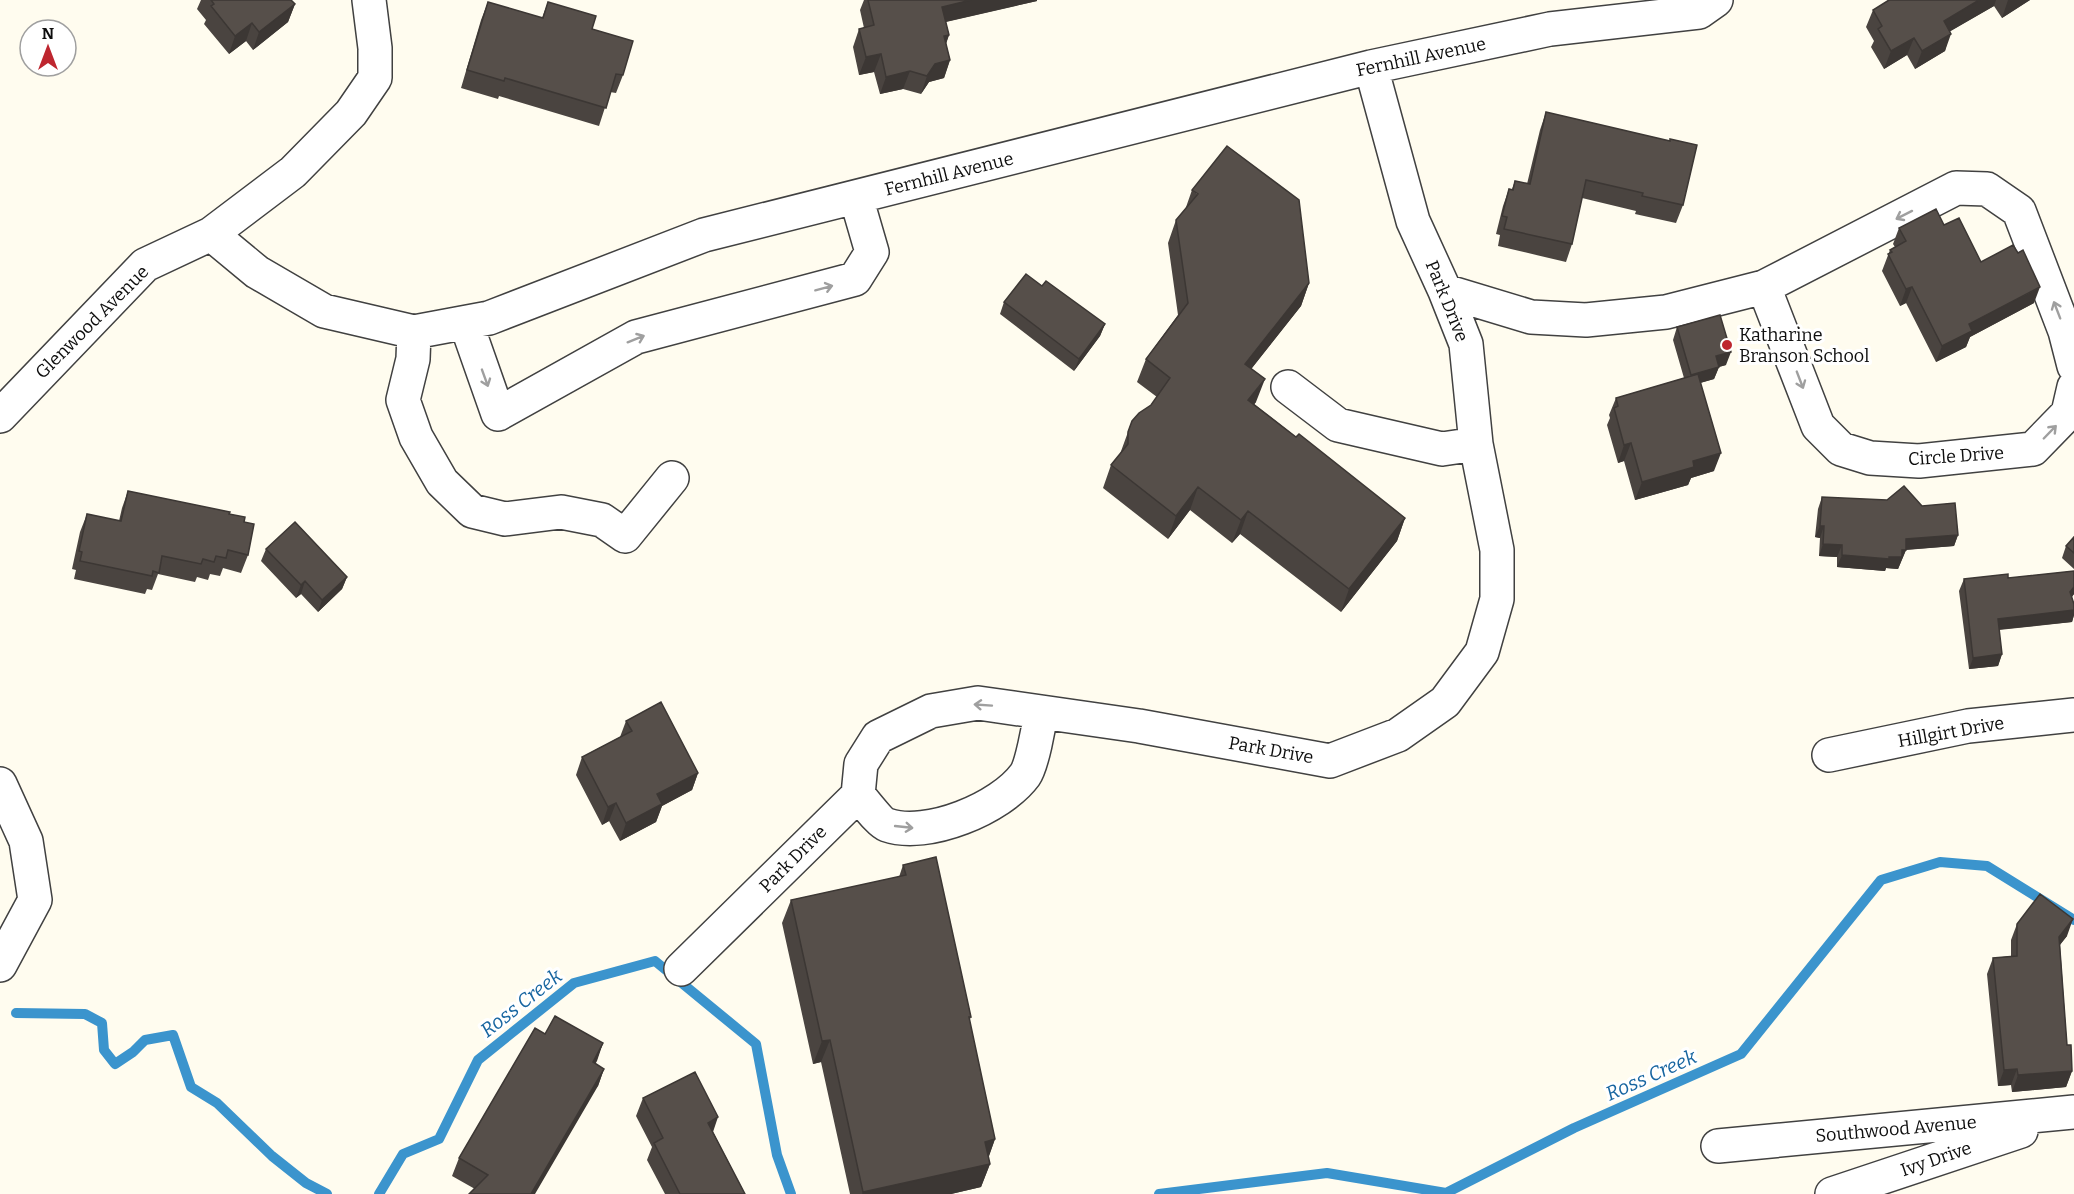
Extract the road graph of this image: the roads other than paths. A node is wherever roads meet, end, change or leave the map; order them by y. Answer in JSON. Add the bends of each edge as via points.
{"nodes":[{"id":1,"x":369,"y":0,"type":"edge"},
{"id":2,"x":1716,"y":0,"type":"edge"},
{"id":3,"x":1371,"y":67,"type":"junction"},
{"id":4,"x":856,"y":197,"type":"junction"},
{"id":5,"x":211,"y":234,"type":"junction"},
{"id":6,"x":1764,"y":287,"type":"junction"},
{"id":7,"x":1445,"y":291,"type":"junction"},
{"id":8,"x":466,"y":323,"type":"junction"},
{"id":9,"x":414,"y":332,"type":"junction"},
{"id":10,"x":2074,"y":366,"type":"edge"},
{"id":11,"x":1288,"y":387,"type":"dead end"},
{"id":12,"x":2074,"y":387,"type":"edge"},
{"id":13,"x":0,"y":416,"type":"edge"},
{"id":14,"x":1476,"y":444,"type":"junction"},
{"id":15,"x":672,"y":478,"type":"dead end"},
{"id":16,"x":1041,"y":712,"type":"junction"},
{"id":17,"x":2074,"y":715,"type":"edge"},
{"id":18,"x":1829,"y":755,"type":"dead end"},
{"id":19,"x":0,"y":784,"type":"edge"},
{"id":20,"x":858,"y":795,"type":"junction"},
{"id":21,"x":0,"y":965,"type":"edge"},
{"id":22,"x":681,"y":969,"type":"dead end"},
{"id":23,"x":2074,"y":1113,"type":"edge"},
{"id":24,"x":1718,"y":1146,"type":"dead end"},
{"id":25,"x":1832,"y":1194,"type":"edge"}],
"edges":[{"from":1,"to":5,"type":"street","name":"Glenwood Avenue","via":[[375,78],[351,113],[293,172]]},
{"from":2,"to":3,"type":"street","name":"Fernhill Avenue","via":[[1699,12],[1550,29]]},
{"from":3,"to":4,"type":"street","name":"Fernhill Avenue"},
{"from":3,"to":7,"type":"street","name":"Park Drive","via":[[1413,221]]},
{"from":4,"to":8,"type":"street","name":"Fernhill Avenue","via":[[704,235],[489,318]]},
{"from":8,"to":4,"type":"street","one_way":true,"via":[[498,414],[636,337],[855,279],[872,252]]},
{"from":5,"to":9,"type":"street","name":"Fernhill Avenue","via":[[257,272],[324,311]]},
{"from":5,"to":13,"type":"street","name":"Glenwood Avenue","via":[[145,265]]},
{"from":6,"to":7,"type":"street","via":[[1666,312],[1586,320],[1531,317]]},
{"from":10,"to":6,"type":"street","one_way":true,"via":[[2065,331],[2019,211],[1987,189],[1956,188]]},
{"from":6,"to":12,"type":"street","name":"Circle Drive","one_way":true,"via":[[1818,426],[1841,449],[1870,458],[1919,461],[2033,449],[2068,413]]},
{"from":7,"to":14,"type":"street","name":"Park Drive","via":[[1466,344]]},
{"from":8,"to":9,"type":"street","name":"Fernhill Avenue"},
{"from":9,"to":15,"type":"street","via":[[413,358],[403,400],[416,437],[442,482],[472,511],[505,519],[561,512],[602,520],[625,536]]},
{"from":11,"to":14,"type":"street","via":[[1338,425],[1442,449]]},
{"from":14,"to":16,"type":"street","name":"Park Drive","via":[[1497,550],[1497,599],[1482,652],[1445,702],[1398,735],[1330,761]]},
{"from":16,"to":20,"type":"street","name":"Park Drive","one_way":true,"via":[[978,703],[931,711],[878,737],[861,764]]},
{"from":20,"to":16,"type":"street","one_way":true,"via":[[885,824],[912,828],[950,823],[996,802],[1026,774]]},
{"from":17,"to":18,"type":"street","name":"Hillgirt Drive","via":[[1968,726]]},
{"from":19,"to":21,"type":"street","via":[[26,841],[35,900]]},
{"from":20,"to":22,"type":"street","name":"Park Drive"},
{"from":23,"to":24,"type":"street","name":"Southwood Avenue"},
{"from":23,"to":25,"type":"street","name":"Ivy Drive"}]}
